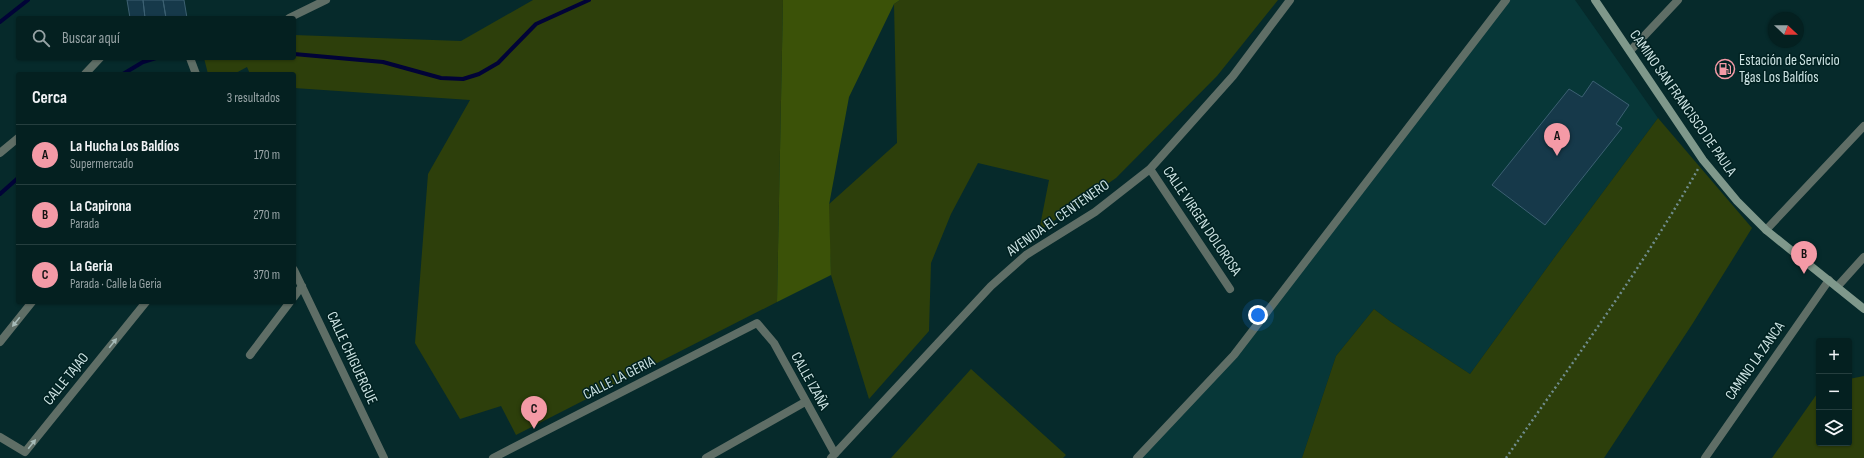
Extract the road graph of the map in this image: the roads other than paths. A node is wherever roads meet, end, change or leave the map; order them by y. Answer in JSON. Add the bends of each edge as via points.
{"nodes":[{"id":1,"x":326,"y":0,"type":"edge"},
{"id":2,"x":1290,"y":0,"type":"edge"},
{"id":3,"x":1506,"y":0,"type":"edge"},
{"id":4,"x":1595,"y":0,"type":"edge"},
{"id":5,"x":1678,"y":0,"type":"edge"},
{"id":6,"x":293,"y":16,"type":"edge"},
{"id":7,"x":1630,"y":51,"type":"junction"},
{"id":8,"x":98,"y":60,"type":"edge"},
{"id":9,"x":191,"y":60,"type":"edge"},
{"id":10,"x":87,"y":72,"type":"edge"},
{"id":11,"x":195,"y":72,"type":"edge"},
{"id":12,"x":1864,"y":126,"type":"edge"},
{"id":13,"x":16,"y":140,"type":"edge"},
{"id":14,"x":0,"y":153,"type":"edge"},
{"id":15,"x":1150,"y":169,"type":"junction"},
{"id":16,"x":1766,"y":230,"type":"junction"},
{"id":17,"x":1864,"y":257,"type":"edge"},
{"id":18,"x":296,"y":274,"type":"edge"},
{"id":19,"x":1828,"y":280,"type":"junction"},
{"id":20,"x":302,"y":286,"type":"junction"},
{"id":21,"x":1837,"y":287,"type":"junction"},
{"id":22,"x":1230,"y":289,"type":"dead end"},
{"id":23,"x":296,"y":294,"type":"edge"},
{"id":24,"x":30,"y":304,"type":"edge"},
{"id":25,"x":144,"y":304,"type":"edge"},
{"id":26,"x":288,"y":304,"type":"edge"},
{"id":27,"x":1864,"y":309,"type":"edge"},
{"id":28,"x":757,"y":323,"type":"joint"},
{"id":29,"x":0,"y":342,"type":"edge"},
{"id":30,"x":250,"y":355,"type":"dead end"},
{"id":31,"x":805,"y":402,"type":"junction"},
{"id":32,"x":0,"y":437,"type":"edge"},
{"id":33,"x":833,"y":456,"type":"edge"},
{"id":34,"x":384,"y":458,"type":"edge"},
{"id":35,"x":493,"y":458,"type":"edge"},
{"id":36,"x":706,"y":458,"type":"edge"},
{"id":37,"x":1137,"y":458,"type":"edge"},
{"id":38,"x":1705,"y":458,"type":"edge"}],
"edges":[{"from":1,"to":6,"type":"street"},
{"from":2,"to":15,"type":"street","name":"AVENIDA EL CENTENERO","via":[[1233,76]]},
{"from":3,"to":37,"type":"street","via":[[1234,355]]},
{"from":4,"to":7,"type":"main road","name":"CAMINO SAN FRANCISCO DE PAULA"},
{"from":5,"to":7,"type":"street"},
{"from":7,"to":16,"type":"main road","name":"CAMINO SAN FRANCISCO DE PAULA","via":[[1703,160],[1737,201]]},
{"from":8,"to":10,"type":"street"},
{"from":9,"to":11,"type":"street"},
{"from":12,"to":16,"type":"street"},
{"from":13,"to":14,"type":"street"},
{"from":15,"to":22,"type":"street","name":"CALLE VIRGEN DOLOROSA"},
{"from":15,"to":33,"type":"street","name":"AVENIDA EL CENTENERO","via":[[1095,212],[1026,255],[991,286]]},
{"from":16,"to":19,"type":"main road","name":"CAMINO SAN FRANCISCO DE PAULA"},
{"from":17,"to":21,"type":"street"},
{"from":18,"to":20,"type":"street","name":"CALLE CHIGUERGUE"},
{"from":19,"to":21,"type":"main road","name":"CAMINO SAN FRANCISCO DE PAULA"},
{"from":19,"to":38,"type":"street","name":"CAMINO LA ZANCA"},
{"from":20,"to":23,"type":"street"},
{"from":20,"to":34,"type":"street","name":"CALLE CHIGUERGUE"},
{"from":21,"to":27,"type":"main road","name":"CAMINO SAN FRANCISCO DE PAULA"},
{"from":24,"to":29,"type":"street","one_way":true},
{"from":32,"to":25,"type":"street","name":"CALLE TAJAO","one_way":true,"via":[[25,452]]},
{"from":26,"to":30,"type":"street"},
{"from":28,"to":31,"type":"street","name":"CALLE IZAÑA","via":[[774,343]]},
{"from":28,"to":35,"type":"street","name":"CALLE LA GERIA"},
{"from":31,"to":33,"type":"street","name":"CALLE IZAÑA"},
{"from":31,"to":36,"type":"street"}]}
